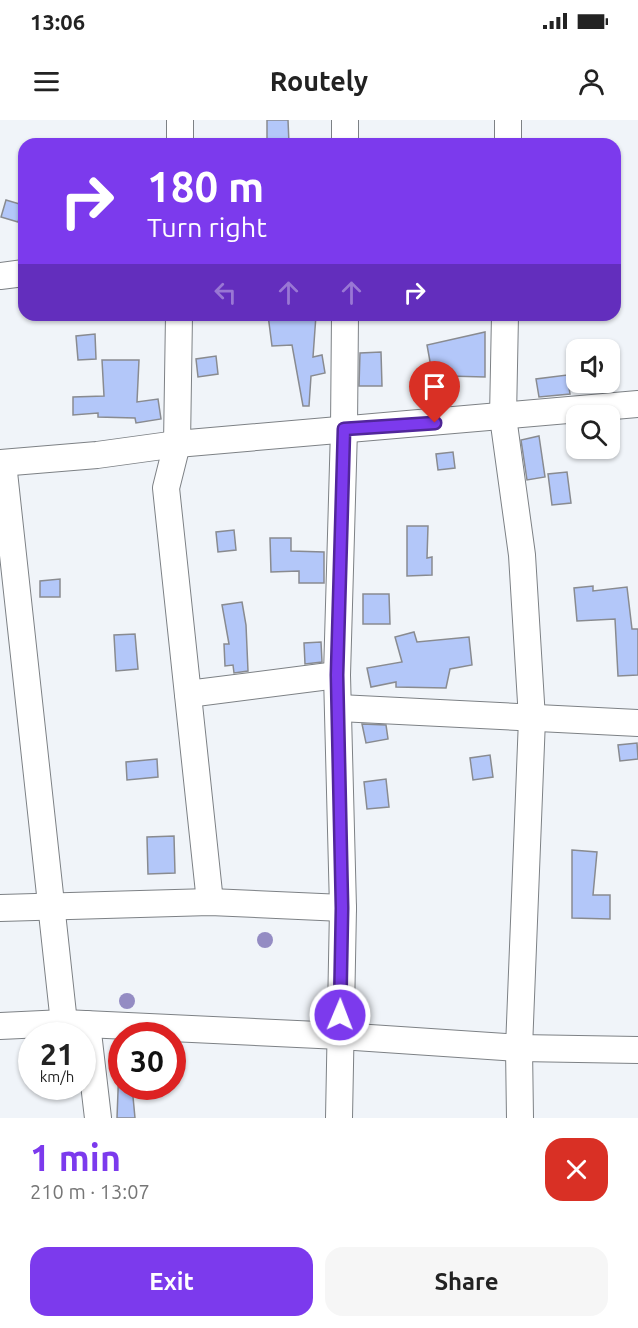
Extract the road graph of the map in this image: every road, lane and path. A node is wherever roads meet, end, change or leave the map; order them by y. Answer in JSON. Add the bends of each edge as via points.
{"nodes":[{"id":1,"x":180,"y":120,"type":"edge"},
{"id":2,"x":345,"y":120,"type":"edge"},
{"id":3,"x":508,"y":120,"type":"edge"},
{"id":4,"x":180,"y":138,"type":"edge"},
{"id":5,"x":345,"y":138,"type":"edge"},
{"id":6,"x":508,"y":138,"type":"edge"},
{"id":7,"x":18,"y":274,"type":"edge"},
{"id":8,"x":0,"y":276,"type":"edge"},
{"id":9,"x":179,"y":321,"type":"edge"},
{"id":10,"x":345,"y":321,"type":"edge"},
{"id":11,"x":505,"y":321,"type":"edge"},
{"id":12,"x":638,"y":404,"type":"edge"},
{"id":13,"x":504,"y":417,"type":"junction"},
{"id":14,"x":344,"y":429,"type":"junction"},
{"id":15,"x":177,"y":444,"type":"junction"},
{"id":16,"x":2,"y":463,"type":"edge"},
{"id":17,"x":337,"y":675,"type":"junction"},
{"id":18,"x":188,"y":694,"type":"junction"},
{"id":19,"x":339,"y":708,"type":"junction"},
{"id":20,"x":532,"y":719,"type":"junction"},
{"id":21,"x":638,"y":723,"type":"edge"},
{"id":22,"x":210,"y":902,"type":"junction"},
{"id":23,"x":51,"y":905,"type":"junction"},
{"id":24,"x":0,"y":908,"type":"edge"},
{"id":25,"x":342,"y":908,"type":"junction"},
{"id":26,"x":76,"y":1022,"type":"edge"},
{"id":27,"x":96,"y":1024,"type":"edge"},
{"id":28,"x":18,"y":1025,"type":"edge"},
{"id":29,"x":0,"y":1026,"type":"edge"},
{"id":30,"x":340,"y":1036,"type":"junction"},
{"id":31,"x":519,"y":1048,"type":"junction"},
{"id":32,"x":638,"y":1050,"type":"edge"},
{"id":33,"x":94,"y":1100,"type":"edge"},
{"id":34,"x":98,"y":1118,"type":"edge"},
{"id":35,"x":339,"y":1118,"type":"edge"},
{"id":36,"x":520,"y":1118,"type":"edge"}],
"edges":[{"from":1,"to":4,"type":"street"},
{"from":2,"to":5,"type":"street"},
{"from":3,"to":6,"type":"street"},
{"from":7,"to":8,"type":"street"},
{"from":9,"to":15,"type":"street"},
{"from":10,"to":14,"type":"street"},
{"from":11,"to":13,"type":"street"},
{"from":12,"to":13,"type":"street"},
{"from":13,"to":14,"type":"street"},
{"from":13,"to":20,"type":"street","via":[[522,555]]},
{"from":14,"to":15,"type":"street"},
{"from":14,"to":17,"type":"street"},
{"from":15,"to":16,"type":"street"},
{"from":15,"to":18,"type":"street","via":[[166,488]]},
{"from":16,"to":23,"type":"street"},
{"from":17,"to":18,"type":"street"},
{"from":17,"to":19,"type":"street"},
{"from":18,"to":22,"type":"street"},
{"from":19,"to":20,"type":"street"},
{"from":19,"to":25,"type":"street"},
{"from":20,"to":21,"type":"street"},
{"from":20,"to":31,"type":"street"},
{"from":22,"to":23,"type":"street"},
{"from":22,"to":25,"type":"street"},
{"from":23,"to":24,"type":"street"},
{"from":23,"to":26,"type":"street"},
{"from":25,"to":30,"type":"street"},
{"from":27,"to":30,"type":"street"},
{"from":28,"to":29,"type":"street"},
{"from":30,"to":31,"type":"street"},
{"from":30,"to":35,"type":"street"},
{"from":31,"to":32,"type":"street"},
{"from":31,"to":36,"type":"street"},
{"from":33,"to":34,"type":"street"}]}
